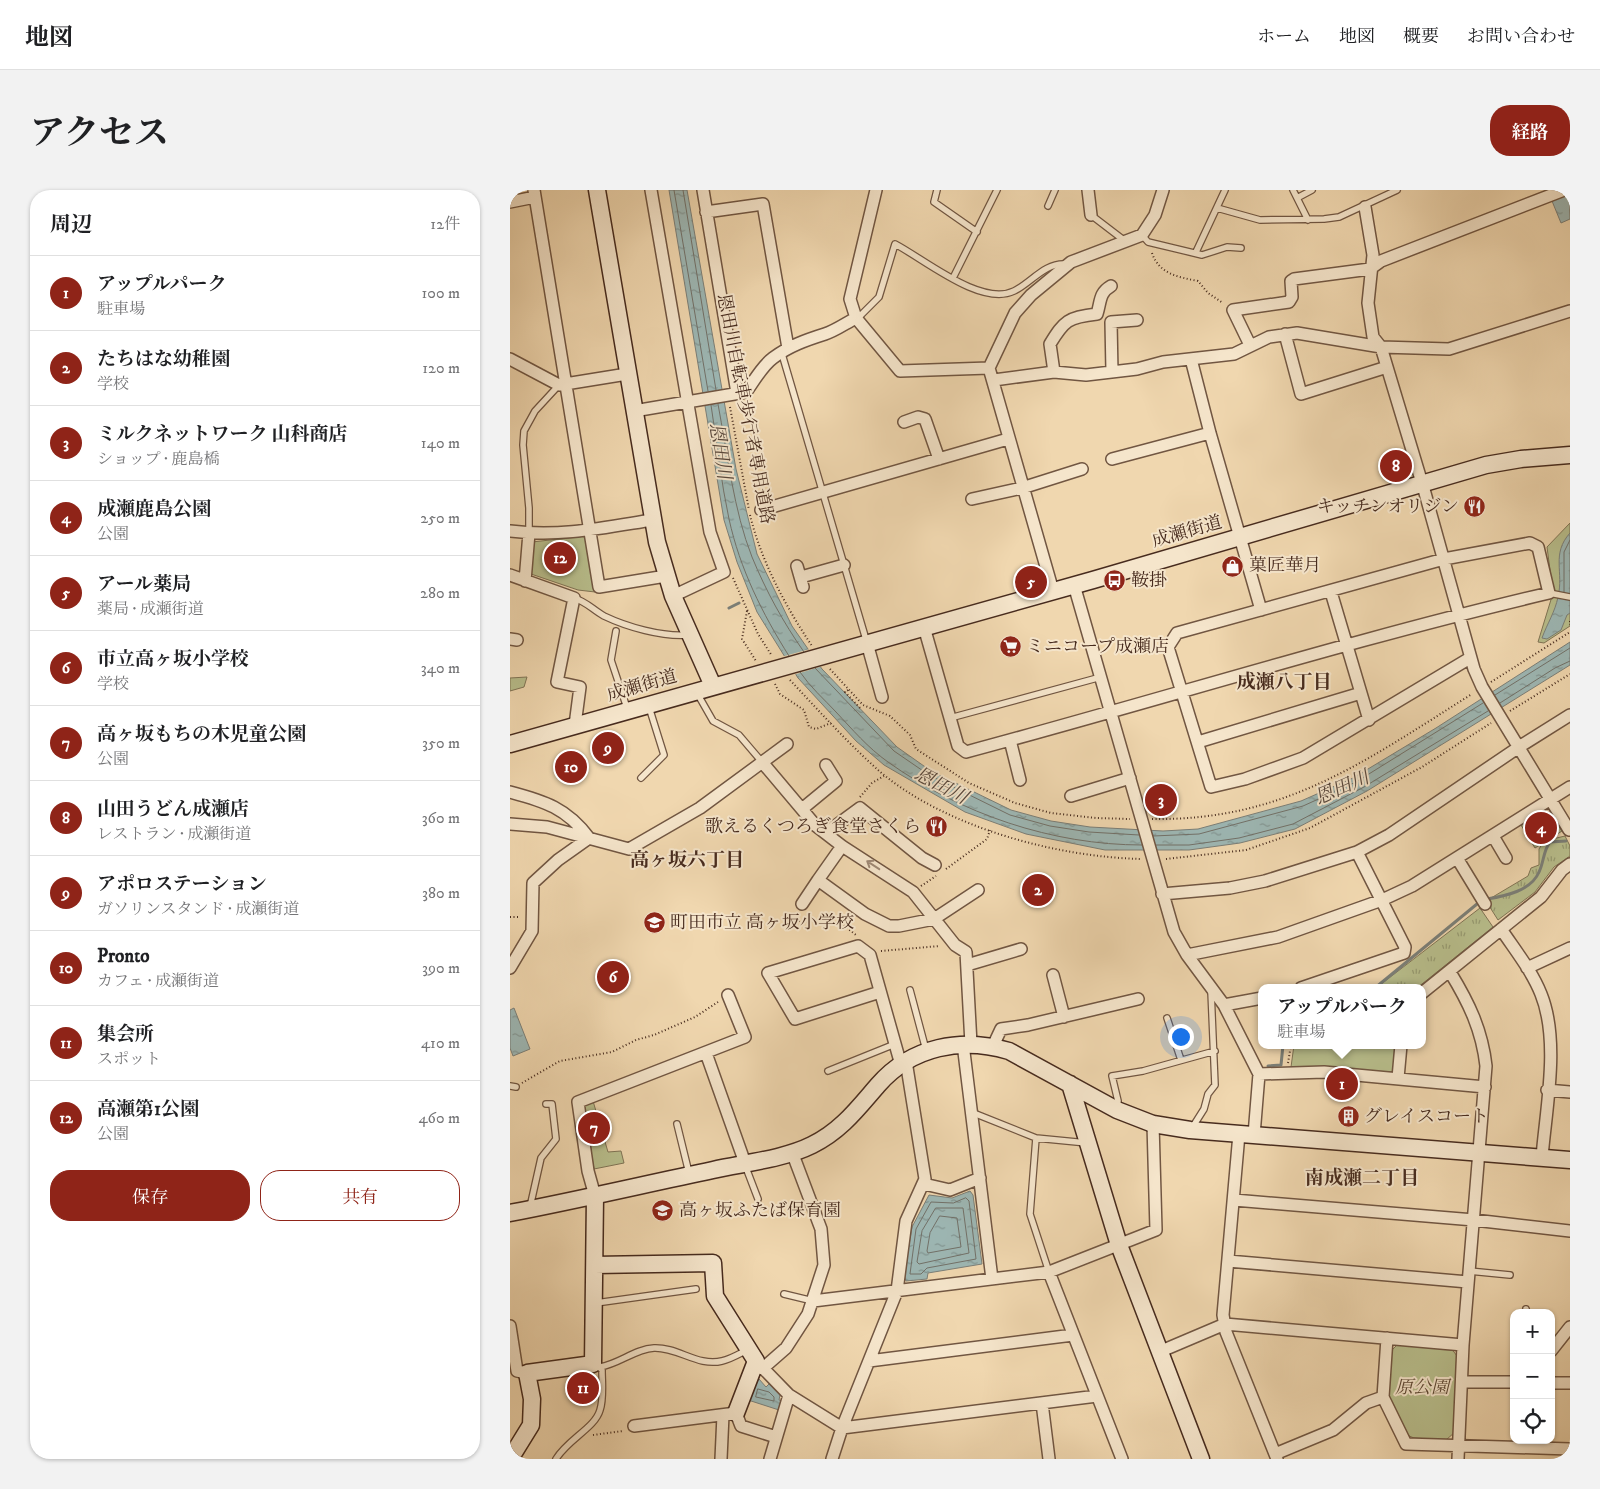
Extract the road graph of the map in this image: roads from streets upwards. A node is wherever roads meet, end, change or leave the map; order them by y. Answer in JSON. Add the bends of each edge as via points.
{"nodes":[{"id":1,"x":597,"y":190,"type":"edge"},
{"id":2,"x":651,"y":190,"type":"edge"},
{"id":3,"x":703,"y":190,"type":"edge"},
{"id":4,"x":876,"y":190,"type":"edge"},
{"id":5,"x":1088,"y":190,"type":"edge"},
{"id":6,"x":1163,"y":190,"type":"edge"},
{"id":7,"x":1564,"y":190,"type":"edge"},
{"id":8,"x":535,"y":194,"type":"edge"},
{"id":9,"x":510,"y":202,"type":"edge"},
{"id":10,"x":1365,"y":207,"type":"road end"},
{"id":11,"x":706,"y":212,"type":"junction"},
{"id":12,"x":1091,"y":215,"type":"road end"},
{"id":13,"x":1370,"y":270,"type":"junction"},
{"id":14,"x":1097,"y":282,"type":"dead end"},
{"id":15,"x":1111,"y":286,"type":"dead end"},
{"id":16,"x":1100,"y":296,"type":"junction"},
{"id":17,"x":1570,"y":311,"type":"edge"},
{"id":18,"x":857,"y":319,"type":"junction"},
{"id":19,"x":1137,"y":320,"type":"dead end"},
{"id":20,"x":1285,"y":334,"type":"junction"},
{"id":21,"x":1250,"y":345,"type":"junction"},
{"id":22,"x":1381,"y":347,"type":"junction"},
{"id":23,"x":785,"y":351,"type":"junction"},
{"id":24,"x":510,"y":359,"type":"edge"},
{"id":25,"x":1191,"y":359,"type":"junction"},
{"id":26,"x":1387,"y":367,"type":"junction"},
{"id":27,"x":989,"y":368,"type":"junction"},
{"id":28,"x":1054,"y":372,"type":"junction"},
{"id":29,"x":1112,"y":372,"type":"junction"},
{"id":30,"x":627,"y":374,"type":"junction"},
{"id":31,"x":994,"y":380,"type":"junction"},
{"id":32,"x":562,"y":384,"type":"junction"},
{"id":33,"x":729,"y":395,"type":"junction"},
{"id":34,"x":688,"y":402,"type":"junction"},
{"id":35,"x":634,"y":411,"type":"junction"},
{"id":36,"x":904,"y":422,"type":"dead end"},
{"id":37,"x":1210,"y":433,"type":"junction"},
{"id":38,"x":1008,"y":439,"type":"junction"},
{"id":39,"x":1570,"y":455,"type":"edge"},
{"id":40,"x":939,"y":459,"type":"junction"},
{"id":41,"x":1112,"y":459,"type":"dead end"},
{"id":42,"x":1082,"y":470,"type":"dead end"},
{"id":43,"x":1423,"y":483,"type":"junction"},
{"id":44,"x":1022,"y":488,"type":"junction"},
{"id":45,"x":972,"y":500,"type":"dead end"},
{"id":46,"x":761,"y":510,"type":"dead end"},
{"id":47,"x":652,"y":520,"type":"junction"},
{"id":48,"x":510,"y":531,"type":"edge"},
{"id":49,"x":589,"y":531,"type":"junction"},
{"id":50,"x":529,"y":533,"type":"junction"},
{"id":51,"x":1240,"y":537,"type":"junction"},
{"id":52,"x":1444,"y":559,"type":"junction"},
{"id":53,"x":844,"y":565,"type":"road end"},
{"id":54,"x":510,"y":574,"type":"edge"},
{"id":55,"x":666,"y":576,"type":"junction"},
{"id":56,"x":800,"y":577,"type":"dead end"},
{"id":57,"x":525,"y":581,"type":"junction"},
{"id":58,"x":1074,"y":585,"type":"junction"},
{"id":59,"x":1053,"y":591,"type":"junction"},
{"id":60,"x":1331,"y":592,"type":"junction"},
{"id":61,"x":673,"y":596,"type":"junction"},
{"id":62,"x":1261,"y":610,"type":"junction"},
{"id":63,"x":1459,"y":614,"type":"junction"},
{"id":64,"x":924,"y":627,"type":"junction"},
{"id":65,"x":867,"y":643,"type":"junction"},
{"id":66,"x":1347,"y":645,"type":"junction"},
{"id":67,"x":1470,"y":658,"type":"junction"},
{"id":68,"x":713,"y":686,"type":"junction"},
{"id":69,"x":1181,"y":693,"type":"junction"},
{"id":70,"x":1361,"y":693,"type":"junction"},
{"id":71,"x":882,"y":697,"type":"dead end"},
{"id":72,"x":1111,"y":712,"type":"junction"},
{"id":73,"x":1570,"y":715,"type":"edge"},
{"id":74,"x":1369,"y":720,"type":"junction"},
{"id":75,"x":575,"y":725,"type":"junction"},
{"id":76,"x":1010,"y":740,"type":"junction"},
{"id":77,"x":1198,"y":742,"type":"junction"},
{"id":78,"x":510,"y":744,"type":"edge"},
{"id":79,"x":787,"y":744,"type":"dead end"},
{"id":80,"x":1518,"y":747,"type":"junction"},
{"id":81,"x":762,"y":762,"type":"junction"},
{"id":82,"x":826,"y":765,"type":"dead end"},
{"id":83,"x":1130,"y":778,"type":"junction"},
{"id":84,"x":1020,"y":780,"type":"dead end"},
{"id":85,"x":1570,"y":787,"type":"edge"},
{"id":86,"x":510,"y":792,"type":"edge"},
{"id":87,"x":1071,"y":796,"type":"dead end"},
{"id":88,"x":1550,"y":800,"type":"junction"},
{"id":89,"x":802,"y":809,"type":"junction"},
{"id":90,"x":510,"y":824,"type":"edge"},
{"id":91,"x":821,"y":829,"type":"junction"},
{"id":92,"x":1569,"y":830,"type":"dead end"},
{"id":93,"x":1493,"y":836,"type":"junction"},
{"id":94,"x":589,"y":838,"type":"junction"},
{"id":95,"x":842,"y":846,"type":"junction"},
{"id":96,"x":1357,"y":852,"type":"junction"},
{"id":97,"x":1457,"y":858,"type":"junction"},
{"id":98,"x":1506,"y":858,"type":"dead end"},
{"id":99,"x":1570,"y":864,"type":"edge"},
{"id":100,"x":935,"y":865,"type":"dead end"},
{"id":101,"x":818,"y":880,"type":"junction"},
{"id":102,"x":978,"y":890,"type":"dead end"},
{"id":103,"x":1162,"y":894,"type":"junction"},
{"id":104,"x":1382,"y":900,"type":"junction"},
{"id":105,"x":802,"y":904,"type":"dead end"},
{"id":106,"x":1484,"y":904,"type":"dead end"},
{"id":107,"x":934,"y":919,"type":"junction"},
{"id":108,"x":1501,"y":929,"type":"junction"},
{"id":109,"x":1012,"y":948,"type":"dead end"},
{"id":110,"x":1570,"y":948,"type":"edge"},
{"id":111,"x":1187,"y":955,"type":"junction"},
{"id":112,"x":967,"y":965,"type":"junction"},
{"id":113,"x":510,"y":968,"type":"edge"},
{"id":114,"x":1527,"y":968,"type":"junction"},
{"id":115,"x":1450,"y":972,"type":"junction"},
{"id":116,"x":1053,"y":975,"type":"dead end"},
{"id":117,"x":1313,"y":984,"type":"edge"},
{"id":118,"x":1426,"y":990,"type":"edge"},
{"id":119,"x":880,"y":992,"type":"junction"},
{"id":120,"x":728,"y":995,"type":"road end"},
{"id":121,"x":1138,"y":999,"type":"dead end"},
{"id":122,"x":1258,"y":999,"type":"edge"},
{"id":123,"x":1224,"y":1005,"type":"junction"},
{"id":124,"x":1064,"y":1017,"type":"junction"},
{"id":125,"x":967,"y":1044,"type":"junction"},
{"id":126,"x":993,"y":1046,"type":"junction"},
{"id":127,"x":1401,"y":1049,"type":"edge"},
{"id":128,"x":706,"y":1053,"type":"junction"},
{"id":129,"x":903,"y":1063,"type":"junction"},
{"id":130,"x":1259,"y":1074,"type":"junction"},
{"id":131,"x":1398,"y":1078,"type":"junction"},
{"id":132,"x":1070,"y":1084,"type":"junction"},
{"id":133,"x":1485,"y":1087,"type":"junction"},
{"id":134,"x":1547,"y":1090,"type":"junction"},
{"id":135,"x":1570,"y":1092,"type":"edge"},
{"id":136,"x":1153,"y":1124,"type":"junction"},
{"id":137,"x":1246,"y":1134,"type":"junction"},
{"id":138,"x":792,"y":1152,"type":"junction"},
{"id":139,"x":1479,"y":1153,"type":"junction"},
{"id":140,"x":1542,"y":1157,"type":"junction"},
{"id":141,"x":1570,"y":1160,"type":"edge"},
{"id":142,"x":745,"y":1163,"type":"junction"},
{"id":143,"x":980,"y":1178,"type":"junction"},
{"id":144,"x":924,"y":1184,"type":"junction"},
{"id":145,"x":594,"y":1196,"type":"junction"},
{"id":146,"x":1234,"y":1200,"type":"junction"},
{"id":147,"x":510,"y":1214,"type":"edge"},
{"id":148,"x":1474,"y":1220,"type":"junction"},
{"id":149,"x":1570,"y":1231,"type":"edge"},
{"id":150,"x":1119,"y":1245,"type":"junction"},
{"id":151,"x":1228,"y":1260,"type":"junction"},
{"id":152,"x":595,"y":1265,"type":"junction"},
{"id":153,"x":1048,"y":1272,"type":"junction"},
{"id":154,"x":1469,"y":1276,"type":"junction"},
{"id":155,"x":992,"y":1279,"type":"junction"},
{"id":156,"x":897,"y":1291,"type":"junction"},
{"id":157,"x":813,"y":1301,"type":"junction"},
{"id":158,"x":1225,"y":1324,"type":"junction"},
{"id":159,"x":510,"y":1326,"type":"edge"},
{"id":160,"x":1570,"y":1327,"type":"edge"},
{"id":161,"x":1073,"y":1335,"type":"junction"},
{"id":162,"x":1387,"y":1338,"type":"junction"},
{"id":163,"x":1463,"y":1345,"type":"junction"},
{"id":164,"x":1555,"y":1345,"type":"edge"},
{"id":165,"x":1159,"y":1352,"type":"junction"},
{"id":166,"x":756,"y":1360,"type":"junction"},
{"id":167,"x":869,"y":1361,"type":"junction"},
{"id":168,"x":527,"y":1373,"type":"junction"},
{"id":169,"x":1462,"y":1382,"type":"junction"},
{"id":170,"x":1510,"y":1382,"type":"edge"},
{"id":171,"x":1555,"y":1383,"type":"edge"},
{"id":172,"x":1570,"y":1383,"type":"edge"},
{"id":173,"x":789,"y":1395,"type":"junction"},
{"id":174,"x":1097,"y":1396,"type":"junction"},
{"id":175,"x":1383,"y":1397,"type":"junction"},
{"id":176,"x":1042,"y":1403,"type":"junction"},
{"id":177,"x":729,"y":1414,"type":"junction"},
{"id":178,"x":634,"y":1426,"type":"road end"},
{"id":179,"x":842,"y":1428,"type":"junction"},
{"id":180,"x":776,"y":1437,"type":"junction"},
{"id":181,"x":1460,"y":1447,"type":"junction"},
{"id":182,"x":1570,"y":1449,"type":"edge"},
{"id":183,"x":1276,"y":1456,"type":"edge"},
{"id":184,"x":510,"y":1459,"type":"edge"},
{"id":185,"x":721,"y":1459,"type":"edge"},
{"id":186,"x":770,"y":1459,"type":"edge"},
{"id":187,"x":832,"y":1459,"type":"edge"},
{"id":188,"x":1049,"y":1459,"type":"edge"},
{"id":189,"x":1122,"y":1459,"type":"edge"},
{"id":190,"x":1201,"y":1459,"type":"edge"},
{"id":191,"x":1458,"y":1459,"type":"edge"}],
"edges":[{"from":1,"to":30,"type":"street"},
{"from":2,"to":34,"type":"street"},
{"from":3,"to":11,"type":"street"},
{"from":4,"to":18,"type":"street","via":[[850,299]]},
{"from":5,"to":12,"type":"street"},
{"from":6,"to":27,"type":"street","via":[[1145,239],[1125,241],[1067,264],[1031,295],[1016,313]]},
{"from":7,"to":13,"type":"street","via":[[1380,261]]},
{"from":8,"to":9,"type":"street"},
{"from":8,"to":32,"type":"street"},
{"from":10,"to":13,"type":"street","via":[[1373,255]]},
{"from":11,"to":23,"type":"street","via":[[764,204]]},
{"from":11,"to":33,"type":"street"},
{"from":13,"to":21,"type":"street","via":[[1294,279],[1291,281],[1292,297],[1289,302],[1233,310]]},
{"from":13,"to":22,"type":"street","via":[[1368,303],[1373,337]]},
{"from":14,"to":16,"type":"street"},
{"from":15,"to":16,"type":"street"},
{"from":16,"to":28,"type":"street","via":[[1096,314],[1080,316],[1063,324],[1050,344]]},
{"from":17,"to":22,"type":"street","via":[[1450,349]]},
{"from":18,"to":23,"type":"street"},
{"from":18,"to":27,"type":"street","via":[[900,371]]},
{"from":19,"to":29,"type":"street","via":[[1112,322]]},
{"from":20,"to":21,"type":"street"},
{"from":20,"to":22,"type":"street","via":[[1297,333]]},
{"from":20,"to":26,"type":"street","via":[[1301,394]]},
{"from":21,"to":25,"type":"street","via":[[1234,354]]},
{"from":22,"to":26,"type":"street"},
{"from":23,"to":33,"type":"street","via":[[773,358],[746,392]]},
{"from":24,"to":32,"type":"street"},
{"from":25,"to":29,"type":"street"},
{"from":25,"to":37,"type":"street"},
{"from":26,"to":43,"type":"street"},
{"from":27,"to":31,"type":"street"},
{"from":28,"to":29,"type":"street","via":[[1086,375]]},
{"from":28,"to":31,"type":"street"},
{"from":30,"to":32,"type":"street"},
{"from":30,"to":35,"type":"street"},
{"from":31,"to":38,"type":"street","via":[[993,387]]},
{"from":32,"to":49,"type":"street"},
{"from":33,"to":34,"type":"street"},
{"from":34,"to":35,"type":"street"},
{"from":34,"to":61,"type":"street","via":[[710,532],[724,572]]},
{"from":35,"to":47,"type":"street"},
{"from":36,"to":40,"type":"street","via":[[918,417],[925,419]]},
{"from":37,"to":41,"type":"street"},
{"from":37,"to":51,"type":"street"},
{"from":38,"to":40,"type":"street"},
{"from":38,"to":44,"type":"street"},
{"from":39,"to":43,"type":"street","name":"成瀬街道","via":[[1503,462]]},
{"from":40,"to":46,"type":"street"},
{"from":42,"to":44,"type":"street"},
{"from":43,"to":51,"type":"street","name":"成瀬街道"},
{"from":43,"to":52,"type":"street"},
{"from":44,"to":45,"type":"street"},
{"from":44,"to":59,"type":"street"},
{"from":47,"to":49,"type":"street"},
{"from":47,"to":55,"type":"street"},
{"from":48,"to":50,"type":"street"},
{"from":49,"to":50,"type":"street"},
{"from":49,"to":55,"type":"street","via":[[599,587]]},
{"from":50,"to":57,"type":"street"},
{"from":51,"to":58,"type":"street","name":"成瀬街道"},
{"from":51,"to":62,"type":"street"},
{"from":52,"to":60,"type":"street"},
{"from":52,"to":63,"type":"street"},
{"from":52,"to":63,"type":"street","via":[[1530,542],[1538,547],[1549,593]]},
{"from":53,"to":56,"type":"street"},
{"from":54,"to":57,"type":"street"},
{"from":55,"to":61,"type":"street"},
{"from":57,"to":75,"type":"street","via":[[574,598],[557,682],[580,687]]},
{"from":58,"to":59,"type":"street","name":"成瀬街道"},
{"from":58,"to":72,"type":"street"},
{"from":59,"to":64,"type":"street","name":"成瀬街道"},
{"from":60,"to":62,"type":"street"},
{"from":60,"to":66,"type":"street"},
{"from":61,"to":68,"type":"street"},
{"from":62,"to":69,"type":"street","via":[[1177,633],[1168,647]]},
{"from":63,"to":66,"type":"street"},
{"from":63,"to":67,"type":"street"},
{"from":64,"to":65,"type":"street","name":"成瀬街道"},
{"from":64,"to":76,"type":"street","via":[[958,746],[966,752]]},
{"from":65,"to":68,"type":"street","name":"成瀬街道","via":[[816,653],[782,667]]},
{"from":65,"to":71,"type":"street"},
{"from":66,"to":69,"type":"street"},
{"from":66,"to":70,"type":"street"},
{"from":67,"to":74,"type":"street"},
{"from":67,"to":80,"type":"street","via":[[1482,688]]},
{"from":68,"to":75,"type":"street","name":"成瀬街道"},
{"from":69,"to":72,"type":"street"},
{"from":69,"to":77,"type":"street"},
{"from":70,"to":74,"type":"street"},
{"from":70,"to":77,"type":"street"},
{"from":72,"to":76,"type":"street"},
{"from":72,"to":83,"type":"street"},
{"from":73,"to":80,"type":"street"},
{"from":74,"to":77,"type":"street","via":[[1295,762],[1211,787]]},
{"from":75,"to":78,"type":"street","name":"成瀬街道"},
{"from":76,"to":84,"type":"street"},
{"from":79,"to":81,"type":"street"},
{"from":80,"to":88,"type":"street"},
{"from":80,"to":96,"type":"street"},
{"from":81,"to":89,"type":"street"},
{"from":81,"to":94,"type":"street","via":[[700,808],[629,849]]},
{"from":82,"to":89,"type":"street","via":[[836,781]]},
{"from":83,"to":87,"type":"street"},
{"from":83,"to":103,"type":"street"},
{"from":85,"to":88,"type":"street"},
{"from":86,"to":94,"type":"street","via":[[550,803]]},
{"from":88,"to":92,"type":"street"},
{"from":88,"to":93,"type":"street"},
{"from":89,"to":91,"type":"street"},
{"from":90,"to":94,"type":"street","via":[[547,827]]},
{"from":91,"to":95,"type":"street"},
{"from":91,"to":100,"type":"street","via":[[860,808]]},
{"from":93,"to":97,"type":"street"},
{"from":93,"to":98,"type":"street"},
{"from":94,"to":113,"type":"street","via":[[533,883],[532,931]]},
{"from":95,"to":101,"type":"street"},
{"from":107,"to":95,"type":"street","one_way":true,"via":[[914,892]]},
{"from":96,"to":103,"type":"street","via":[[1265,881],[1230,888]]},
{"from":96,"to":104,"type":"street"},
{"from":97,"to":104,"type":"street"},
{"from":97,"to":106,"type":"street"},
{"from":99,"to":108,"type":"street","via":[[1541,897]]},
{"from":101,"to":105,"type":"street"},
{"from":101,"to":107,"type":"street","via":[[865,914],[889,926]]},
{"from":102,"to":107,"type":"street"},
{"from":103,"to":111,"type":"street","via":[[1174,932]]},
{"from":104,"to":111,"type":"street","via":[[1278,937]]},
{"from":104,"to":117,"type":"street","via":[[1405,946],[1404,953]]},
{"from":107,"to":112,"type":"street","via":[[955,945],[966,952]]},
{"from":108,"to":114,"type":"street"},
{"from":108,"to":115,"type":"street"},
{"from":109,"to":112,"type":"street"},
{"from":110,"to":114,"type":"street"},
{"from":111,"to":123,"type":"street"},
{"from":112,"to":125,"type":"street"},
{"from":114,"to":134,"type":"street","via":[[1541,993],[1549,1028]]},
{"from":115,"to":118,"type":"street"},
{"from":115,"to":133,"type":"street","via":[[1479,1028],[1486,1066]]},
{"from":116,"to":124,"type":"street"},
{"from":119,"to":119,"type":"street","via":[[870,955],[858,946],[768,973],[796,1019]]},
{"from":119,"to":129,"type":"street"},
{"from":120,"to":128,"type":"street","via":[[745,1037]]},
{"from":121,"to":124,"type":"street"},
{"from":122,"to":123,"type":"street"},
{"from":123,"to":130,"type":"street"},
{"from":124,"to":126,"type":"street","via":[[1001,1029]]},
{"from":125,"to":126,"type":"street"},
{"from":125,"to":129,"type":"street","via":[[926,1051]]},
{"from":125,"to":143,"type":"street","via":[[971,1112]]},
{"from":126,"to":132,"type":"street","via":[[1024,1058]]},
{"from":127,"to":131,"type":"street"},
{"from":128,"to":142,"type":"street"},
{"from":128,"to":145,"type":"street","via":[[578,1102]]},
{"from":129,"to":138,"type":"street","via":[[879,1084],[840,1128],[810,1146]]},
{"from":129,"to":144,"type":"street"},
{"from":130,"to":131,"type":"street","via":[[1287,1072]]},
{"from":130,"to":137,"type":"street"},
{"from":131,"to":133,"type":"street"},
{"from":132,"to":136,"type":"street","via":[[1117,1110]]},
{"from":132,"to":150,"type":"street"},
{"from":133,"to":139,"type":"street"},
{"from":134,"to":135,"type":"street"},
{"from":134,"to":140,"type":"street"},
{"from":136,"to":137,"type":"street"},
{"from":136,"to":150,"type":"street","via":[[1156,1230]]},
{"from":137,"to":139,"type":"street"},
{"from":137,"to":146,"type":"street"},
{"from":138,"to":142,"type":"street"},
{"from":138,"to":157,"type":"street","via":[[821,1230],[824,1265]]},
{"from":139,"to":140,"type":"street"},
{"from":139,"to":148,"type":"street"},
{"from":140,"to":141,"type":"street"},
{"from":142,"to":145,"type":"street"},
{"from":143,"to":144,"type":"street","via":[[950,1190]]},
{"from":143,"to":155,"type":"street"},
{"from":144,"to":156,"type":"street","via":[[906,1221]]},
{"from":145,"to":147,"type":"street"},
{"from":145,"to":152,"type":"street"},
{"from":146,"to":148,"type":"street"},
{"from":146,"to":151,"type":"street"},
{"from":148,"to":149,"type":"street"},
{"from":148,"to":154,"type":"street"},
{"from":150,"to":153,"type":"street"},
{"from":150,"to":165,"type":"street"},
{"from":151,"to":154,"type":"street"},
{"from":151,"to":158,"type":"street"},
{"from":152,"to":166,"type":"street","via":[[713,1263],[715,1296]]},
{"from":152,"to":168,"type":"street","via":[[596,1366]]},
{"from":153,"to":155,"type":"street"},
{"from":153,"to":161,"type":"street"},
{"from":154,"to":163,"type":"street"},
{"from":155,"to":156,"type":"street"},
{"from":156,"to":157,"type":"street"},
{"from":156,"to":167,"type":"street"},
{"from":157,"to":166,"type":"street","via":[[786,1348]]},
{"from":158,"to":162,"type":"street"},
{"from":158,"to":165,"type":"street"},
{"from":158,"to":183,"type":"street"},
{"from":159,"to":168,"type":"street","via":[[517,1371]]},
{"from":160,"to":164,"type":"street"},
{"from":161,"to":167,"type":"street"},
{"from":161,"to":174,"type":"street"},
{"from":162,"to":163,"type":"street"},
{"from":162,"to":175,"type":"street"},
{"from":163,"to":169,"type":"street"},
{"from":165,"to":190,"type":"street"},
{"from":166,"to":173,"type":"street"},
{"from":166,"to":177,"type":"street"},
{"from":167,"to":179,"type":"street"},
{"from":168,"to":184,"type":"street","via":[[532,1399],[531,1425]]},
{"from":169,"to":170,"type":"street"},
{"from":169,"to":181,"type":"street"},
{"from":171,"to":172,"type":"street"},
{"from":173,"to":179,"type":"street"},
{"from":173,"to":180,"type":"street"},
{"from":174,"to":176,"type":"street"},
{"from":174,"to":189,"type":"street"},
{"from":175,"to":181,"type":"street","via":[[1406,1444]]},
{"from":175,"to":183,"type":"street","via":[[1366,1403],[1333,1430]]},
{"from":176,"to":179,"type":"street"},
{"from":176,"to":188,"type":"street"},
{"from":177,"to":178,"type":"street"},
{"from":177,"to":180,"type":"street","via":[[741,1426]]},
{"from":177,"to":185,"type":"street"},
{"from":179,"to":187,"type":"street"},
{"from":180,"to":186,"type":"street"},
{"from":181,"to":182,"type":"street"},
{"from":181,"to":191,"type":"street"}]}
